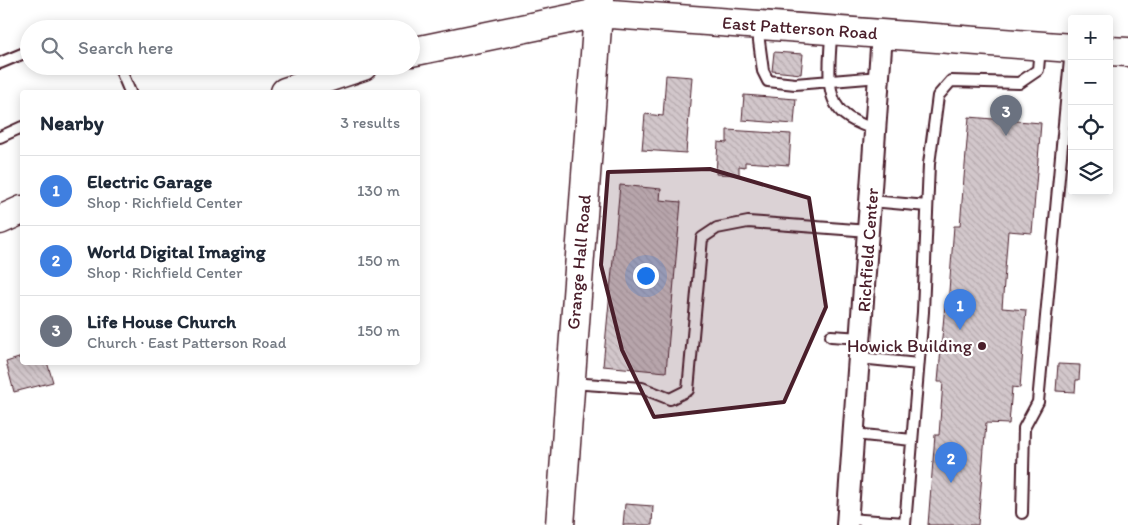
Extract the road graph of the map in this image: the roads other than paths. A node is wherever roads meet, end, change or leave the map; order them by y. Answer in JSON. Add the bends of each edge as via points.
{"nodes":[{"id":1,"x":598,"y":6,"type":"edge"},
{"id":2,"x":757,"y":25,"type":"junction"},
{"id":3,"x":832,"y":30,"type":"junction"},
{"id":4,"x":882,"y":34,"type":"junction"},
{"id":5,"x":1040,"y":46,"type":"junction"},
{"id":6,"x":1068,"y":48,"type":"edge"},
{"id":7,"x":420,"y":50,"type":"edge"},
{"id":8,"x":1113,"y":51,"type":"edge"},
{"id":9,"x":1128,"y":52,"type":"edge"},
{"id":10,"x":20,"y":55,"type":"edge"},
{"id":11,"x":1070,"y":60,"type":"edge"},
{"id":12,"x":0,"y":63,"type":"edge"},
{"id":13,"x":123,"y":75,"type":"edge"},
{"id":14,"x":336,"y":75,"type":"edge"},
{"id":15,"x":880,"y":77,"type":"junction"},
{"id":16,"x":831,"y":82,"type":"junction"},
{"id":17,"x":129,"y":90,"type":"edge"},
{"id":18,"x":291,"y":90,"type":"edge"},
{"id":19,"x":20,"y":128,"type":"edge"},
{"id":20,"x":876,"y":130,"type":"junction"},
{"id":21,"x":0,"y":137,"type":"edge"},
{"id":22,"x":872,"y":201,"type":"junction"},
{"id":23,"x":928,"y":206,"type":"junction"},
{"id":24,"x":20,"y":211,"type":"edge"},
{"id":25,"x":0,"y":220,"type":"edge"},
{"id":26,"x":869,"y":231,"type":"junction"},
{"id":27,"x":831,"y":336,"type":"dead end"},
{"id":28,"x":860,"y":348,"type":"junction"},
{"id":29,"x":918,"y":364,"type":"junction"},
{"id":30,"x":570,"y":383,"type":"junction"},
{"id":31,"x":854,"y":434,"type":"junction"},
{"id":32,"x":912,"y":440,"type":"junction"},
{"id":33,"x":1022,"y":513,"type":"dead end"},
{"id":34,"x":847,"y":522,"type":"edge"},
{"id":35,"x":905,"y":524,"type":"edge"},
{"id":36,"x":560,"y":525,"type":"edge"}],
"edges":[{"from":1,"to":2,"type":"street","name":"East Patterson Road"},
{"from":1,"to":7,"type":"street","name":"East Patterson Road"},
{"from":1,"to":30,"type":"street","name":"Grange Hall Road"},
{"from":2,"to":3,"type":"street","name":"East Patterson Road"},
{"from":2,"to":16,"type":"lane","via":[[763,71],[768,81],[795,84]]},
{"from":3,"to":4,"type":"street","name":"East Patterson Road"},
{"from":3,"to":16,"type":"lane"},
{"from":4,"to":5,"type":"street","name":"East Patterson Road"},
{"from":4,"to":15,"type":"street","name":"Richfield Center"},
{"from":5,"to":6,"type":"street","name":"East Patterson Road"},
{"from":5,"to":23,"type":"lane","via":[[1038,70],[1019,83],[950,81],[938,96],[929,164]]},
{"from":8,"to":9,"type":"street"},
{"from":10,"to":12,"type":"lane"},
{"from":11,"to":33,"type":"lane","via":[[1038,402],[1024,428]]},
{"from":13,"to":17,"type":"lane"},
{"from":14,"to":18,"type":"street"},
{"from":15,"to":16,"type":"lane"},
{"from":15,"to":20,"type":"street","name":"Richfield Center"},
{"from":16,"to":20,"type":"lane","via":[[834,104],[846,116]]},
{"from":19,"to":21,"type":"lane"},
{"from":20,"to":22,"type":"street","name":"Richfield Center"},
{"from":22,"to":23,"type":"lane"},
{"from":22,"to":26,"type":"street","name":"Richfield Center"},
{"from":23,"to":29,"type":"lane"},
{"from":24,"to":25,"type":"street"},
{"from":26,"to":28,"type":"street","name":"Richfield Center"},
{"from":26,"to":30,"type":"lane","via":[[748,222],[717,228],[702,238],[688,390],[670,399],[642,388]]},
{"from":27,"to":28,"type":"lane"},
{"from":28,"to":29,"type":"lane"},
{"from":28,"to":31,"type":"street","name":"Richfield Center"},
{"from":29,"to":32,"type":"lane"},
{"from":30,"to":36,"type":"street","name":"Grange Hall Road"},
{"from":31,"to":32,"type":"lane"},
{"from":31,"to":34,"type":"street","name":"Richfield Center"},
{"from":32,"to":35,"type":"lane"},
{"from":34,"to":35,"type":"lane"}]}
